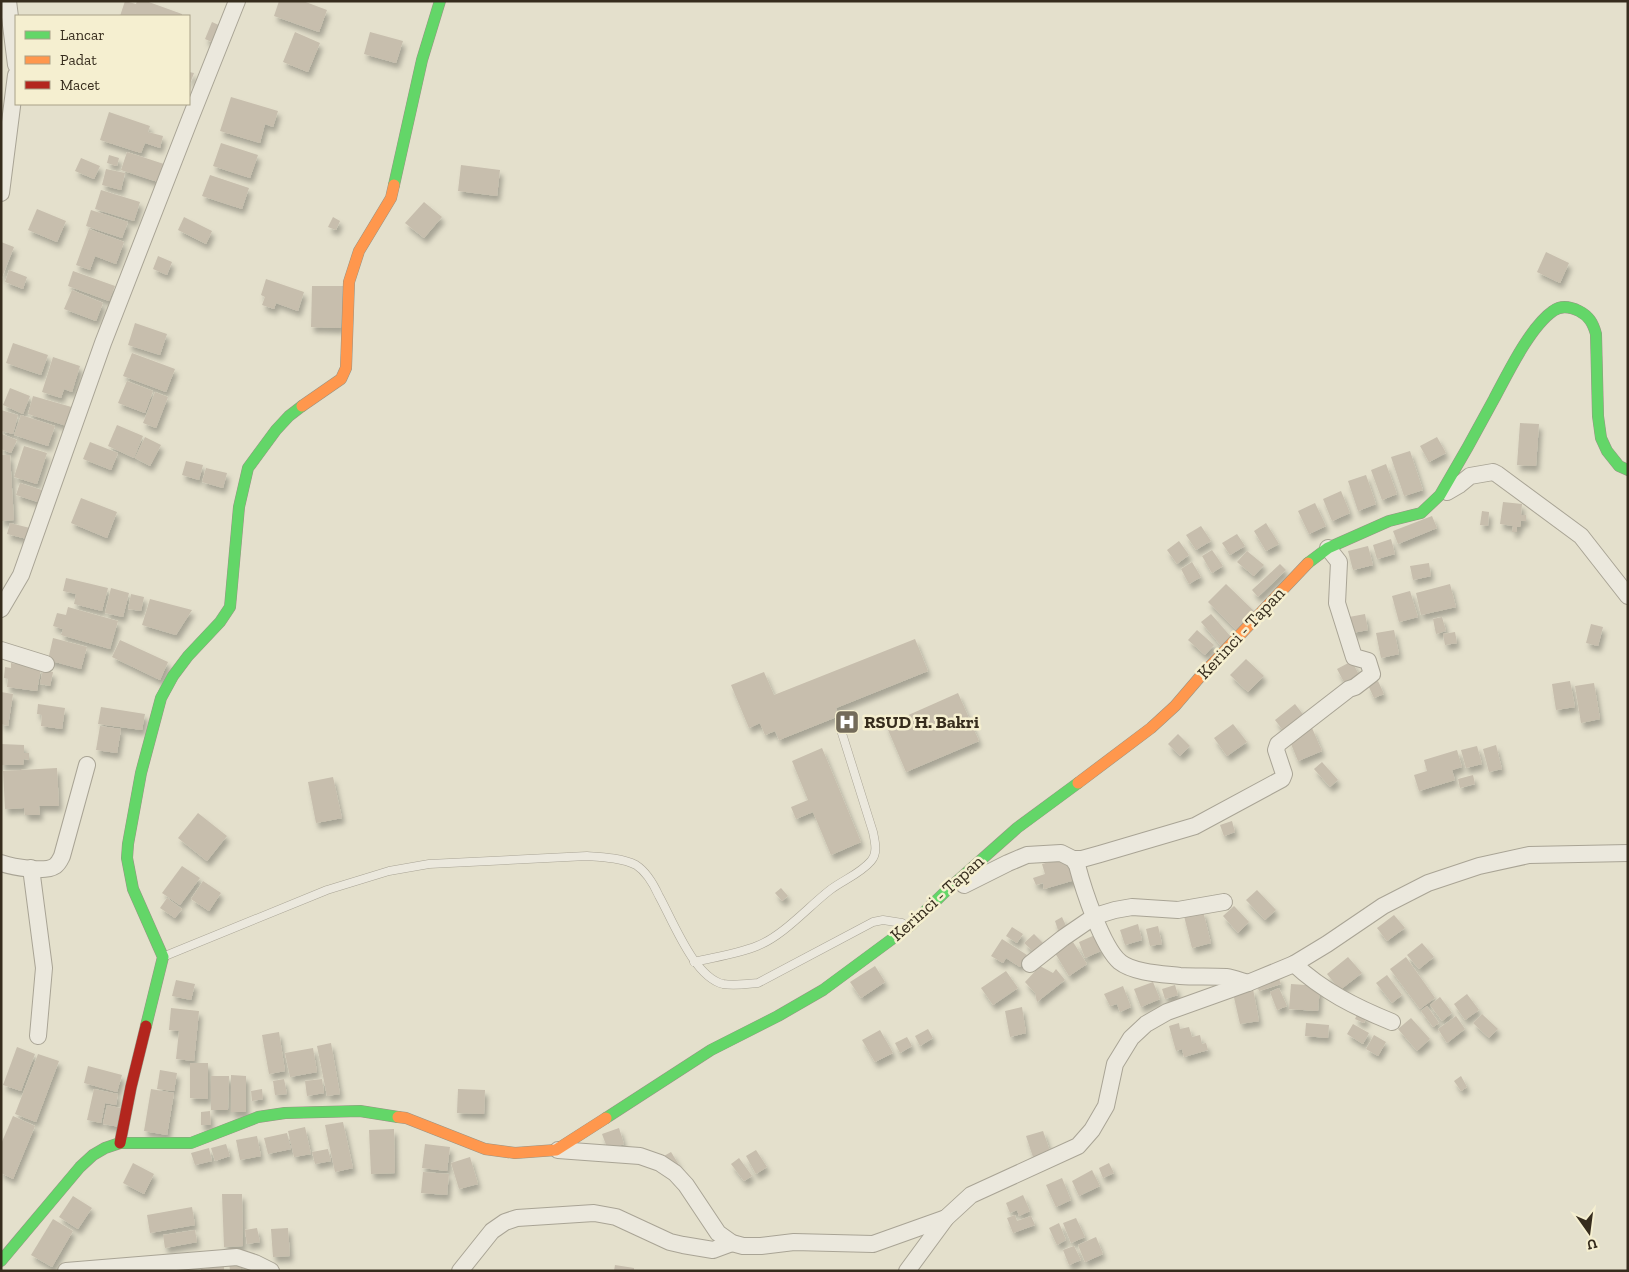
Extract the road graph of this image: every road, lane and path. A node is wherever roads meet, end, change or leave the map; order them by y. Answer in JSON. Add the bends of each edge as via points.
{"nodes":[{"id":1,"x":8,"y":1,"type":"edge"},
{"id":2,"x":237,"y":1,"type":"edge"},
{"id":3,"x":440,"y":1,"type":"edge"},
{"id":4,"x":15,"y":58,"type":"edge"},
{"id":5,"x":15,"y":83,"type":"edge"},
{"id":6,"x":1,"y":193,"type":"edge"},
{"id":7,"x":1628,"y":470,"type":"edge"},
{"id":8,"x":1440,"y":495,"type":"junction"},
{"id":9,"x":1328,"y":548,"type":"junction"},
{"id":10,"x":1628,"y":596,"type":"edge"},
{"id":11,"x":1,"y":608,"type":"edge"},
{"id":12,"x":1,"y":650,"type":"edge"},
{"id":13,"x":46,"y":664,"type":"dead end"},
{"id":14,"x":840,"y":727,"type":"dead end"},
{"id":15,"x":87,"y":765,"type":"dead end"},
{"id":16,"x":1628,"y":853,"type":"edge"},
{"id":17,"x":1073,"y":859,"type":"junction"},
{"id":18,"x":1,"y":863,"type":"edge"},
{"id":19,"x":31,"y":868,"type":"junction"},
{"id":20,"x":946,"y":892,"type":"junction"},
{"id":21,"x":1224,"y":902,"type":"dead end"},
{"id":22,"x":1093,"y":912,"type":"junction"},
{"id":23,"x":911,"y":925,"type":"junction"},
{"id":24,"x":163,"y":957,"type":"junction"},
{"id":25,"x":694,"y":962,"type":"junction"},
{"id":26,"x":1030,"y":964,"type":"dead end"},
{"id":27,"x":1294,"y":964,"type":"junction"},
{"id":28,"x":1248,"y":983,"type":"junction"},
{"id":29,"x":1392,"y":1022,"type":"dead end"},
{"id":30,"x":38,"y":1036,"type":"dead end"},
{"id":31,"x":120,"y":1143,"type":"junction"},
{"id":32,"x":556,"y":1150,"type":"junction"},
{"id":33,"x":946,"y":1218,"type":"junction"},
{"id":34,"x":732,"y":1243,"type":"junction"},
{"id":35,"x":1,"y":1261,"type":"edge"},
{"id":36,"x":73,"y":1270,"type":"edge"},
{"id":37,"x":66,"y":1271,"type":"edge"},
{"id":38,"x":271,"y":1271,"type":"edge"},
{"id":39,"x":460,"y":1271,"type":"edge"},
{"id":40,"x":907,"y":1271,"type":"edge"}],
"edges":[{"from":1,"to":4,"type":"street"},
{"from":2,"to":11,"type":"street","via":[[103,342],[21,576]]},
{"from":3,"to":24,"type":"main road","via":[[422,60],[392,198],[352,268],[344,375],[289,416],[248,468],[239,507],[230,607],[188,656],[161,698],[141,773],[127,858],[133,889]]},
{"from":5,"to":6,"type":"street"},
{"from":7,"to":8,"type":"main road","name":"Kerinci - Tapan","via":[[1607,452],[1601,438],[1594,322],[1574,308],[1563,306],[1546,316],[1524,346]]},
{"from":8,"to":9,"type":"main road","name":"Kerinci - Tapan","via":[[1422,513],[1390,521]]},
{"from":8,"to":10,"type":"street","via":[[1470,476],[1497,474],[1581,536]]},
{"from":9,"to":17,"type":"street","via":[[1339,562],[1337,603],[1354,657],[1368,661],[1372,674],[1278,744],[1276,750],[1284,774],[1282,779],[1195,826]]},
{"from":9,"to":20,"type":"main road","name":"Kerinci - Tapan","via":[[1312,558],[1151,728],[1035,813]]},
{"from":12,"to":13,"type":"street"},
{"from":14,"to":25,"type":"lane","via":[[873,832],[876,846],[871,862],[830,890],[770,939],[750,948]]},
{"from":15,"to":19,"type":"street","via":[[62,856],[48,869]]},
{"from":16,"to":27,"type":"street","via":[[1529,855],[1479,866],[1404,894]]},
{"from":17,"to":20,"type":"street","via":[[1061,853],[1027,855],[972,883]]},
{"from":17,"to":22,"type":"street"},
{"from":18,"to":19,"type":"street"},
{"from":19,"to":30,"type":"street","via":[[44,968]]},
{"from":20,"to":23,"type":"main road","name":"Kerinci - Tapan"},
{"from":21,"to":22,"type":"street","via":[[1178,910],[1132,908]]},
{"from":22,"to":26,"type":"street"},
{"from":22,"to":28,"type":"street","via":[[1111,953],[1132,968],[1181,976],[1227,977]]},
{"from":23,"to":25,"type":"lane","via":[[890,920],[873,922],[758,983],[724,984],[710,979]]},
{"from":23,"to":32,"type":"main road","name":"Kerinci - Tapan","via":[[824,990],[711,1050]]},
{"from":24,"to":25,"type":"lane","via":[[327,890],[389,871],[429,864],[587,856],[612,858],[636,866],[651,880]]},
{"from":24,"to":31,"type":"main road"},
{"from":27,"to":28,"type":"street"},
{"from":27,"to":29,"type":"street","via":[[1347,1003]]},
{"from":28,"to":33,"type":"street","via":[[1167,1012],[1146,1024],[1130,1038],[1115,1064],[1106,1106],[1078,1146],[971,1195]]},
{"from":31,"to":32,"type":"main road","name":"Kerinci - Tapan","via":[[191,1143],[258,1117],[360,1111],[406,1118],[486,1149],[515,1153]]},
{"from":31,"to":35,"type":"main road","name":"Kerinci - Tapan","via":[[93,1155],[80,1167]]},
{"from":32,"to":34,"type":"street","via":[[640,1156],[660,1163],[686,1185],[718,1233]]},
{"from":33,"to":34,"type":"street","via":[[873,1244],[794,1242],[743,1246]]},
{"from":33,"to":40,"type":"street"},
{"from":34,"to":39,"type":"street","via":[[713,1250],[683,1245],[606,1214],[517,1218],[492,1231]]},
{"from":36,"to":37,"type":"street"},
{"from":36,"to":38,"type":"street","via":[[237,1257]]}]}
